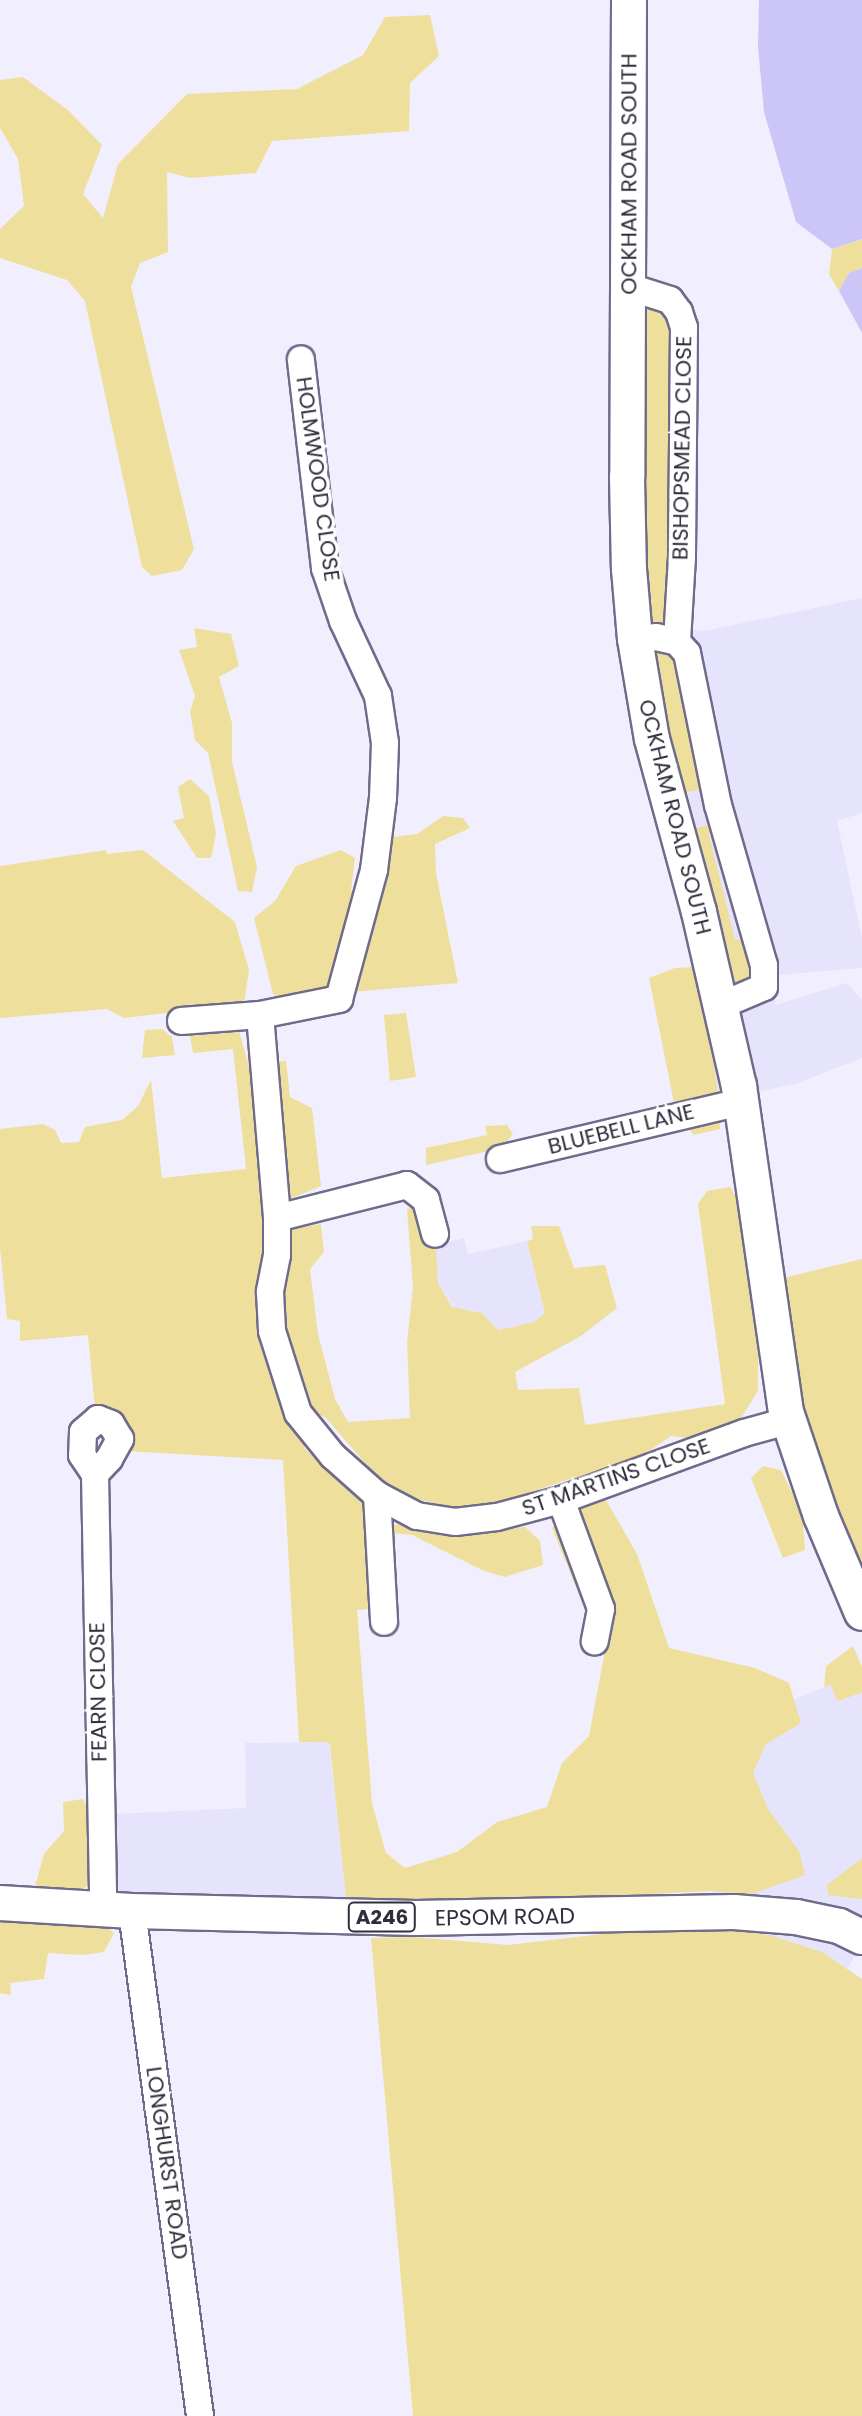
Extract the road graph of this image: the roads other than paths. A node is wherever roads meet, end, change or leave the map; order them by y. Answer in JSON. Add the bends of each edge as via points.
{"nodes":[{"id":1,"x":629,"y":0,"type":"edge"},
{"id":2,"x":629,"y":287,"type":"junction"},
{"id":3,"x":301,"y":359,"type":"dead end"},
{"id":4,"x":635,"y":639,"type":"junction"},
{"id":5,"x":677,"y":642,"type":"junction"},
{"id":6,"x":722,"y":1005,"type":"junction"},
{"id":7,"x":260,"y":1015,"type":"junction"},
{"id":8,"x":181,"y":1021,"type":"dead end"},
{"id":9,"x":741,"y":1102,"type":"junction"},
{"id":10,"x":500,"y":1159,"type":"dead end"},
{"id":11,"x":277,"y":1218,"type":"junction"},
{"id":12,"x":435,"y":1234,"type":"dead end"},
{"id":13,"x":788,"y":1421,"type":"junction"},
{"id":14,"x":95,"y":1474,"type":"dead end"},
{"id":15,"x":377,"y":1495,"type":"junction"},
{"id":16,"x":561,"y":1500,"type":"junction"},
{"id":17,"x":862,"y":1613,"type":"edge"},
{"id":18,"x":384,"y":1622,"type":"dead end"},
{"id":19,"x":595,"y":1641,"type":"dead end"},
{"id":20,"x":0,"y":1903,"type":"edge"},
{"id":21,"x":118,"y":1910,"type":"junction"},
{"id":22,"x":862,"y":1937,"type":"edge"},
{"id":23,"x":200,"y":2416,"type":"edge"}],
"edges":[{"from":1,"to":2,"type":"main road","name":"OCKHAM ROAD SOUTH"},
{"from":2,"to":4,"type":"main road","name":"OCKHAM ROAD SOUTH","via":[[627,493]]},
{"from":2,"to":5,"type":"street","name":"BISHOPSMEAD CLOSE","via":[[670,300],[684,327]]},
{"from":3,"to":7,"type":"street","name":"HOLMWOOD CLOSE","via":[[325,568],[378,696],[385,743],[383,798],[374,870],[339,999]]},
{"from":4,"to":5,"type":"street"},
{"from":4,"to":6,"type":"main road","name":"OCKHAM ROAD SOUTH","via":[[656,754]]},
{"from":5,"to":6,"type":"street","via":[[687,653],[718,805],[764,965],[764,987]]},
{"from":6,"to":9,"type":"main road","name":"OCKHAM ROAD SOUTH"},
{"from":7,"to":8,"type":"street","name":"HOLMWOOD CLOSE"},
{"from":7,"to":11,"type":"street","name":"ST MARTINS CLOSE"},
{"from":9,"to":10,"type":"street","name":"BLUEBELL LANE"},
{"from":9,"to":13,"type":"main road","name":"OCKHAM ROAD SOUTH"},
{"from":11,"to":12,"type":"street","via":[[407,1185],[426,1200]]},
{"from":11,"to":15,"type":"street","name":"ST MARTINS CLOSE","via":[[272,1331],[298,1413],[333,1456]]},
{"from":13,"to":16,"type":"street","name":"ST MARTINS CLOSE"},
{"from":13,"to":17,"type":"main road","name":"OCKHAM ROAD SOUTH"},
{"from":14,"to":21,"type":"street","name":"FEARN CLOSE"},
{"from":15,"to":16,"type":"street","name":"ST MARTINS CLOSE","via":[[417,1516],[455,1522]]},
{"from":15,"to":18,"type":"street"},
{"from":16,"to":19,"type":"street","via":[[601,1609]]},
{"from":20,"to":21,"type":"main road","name":"EPSOM ROAD","number":"A246"},
{"from":21,"to":22,"type":"main road","name":"EPSOM ROAD","number":"A246","via":[[416,1918],[734,1912],[796,1917]]},
{"from":21,"to":23,"type":"street","name":"LONGHURST ROAD"}]}
